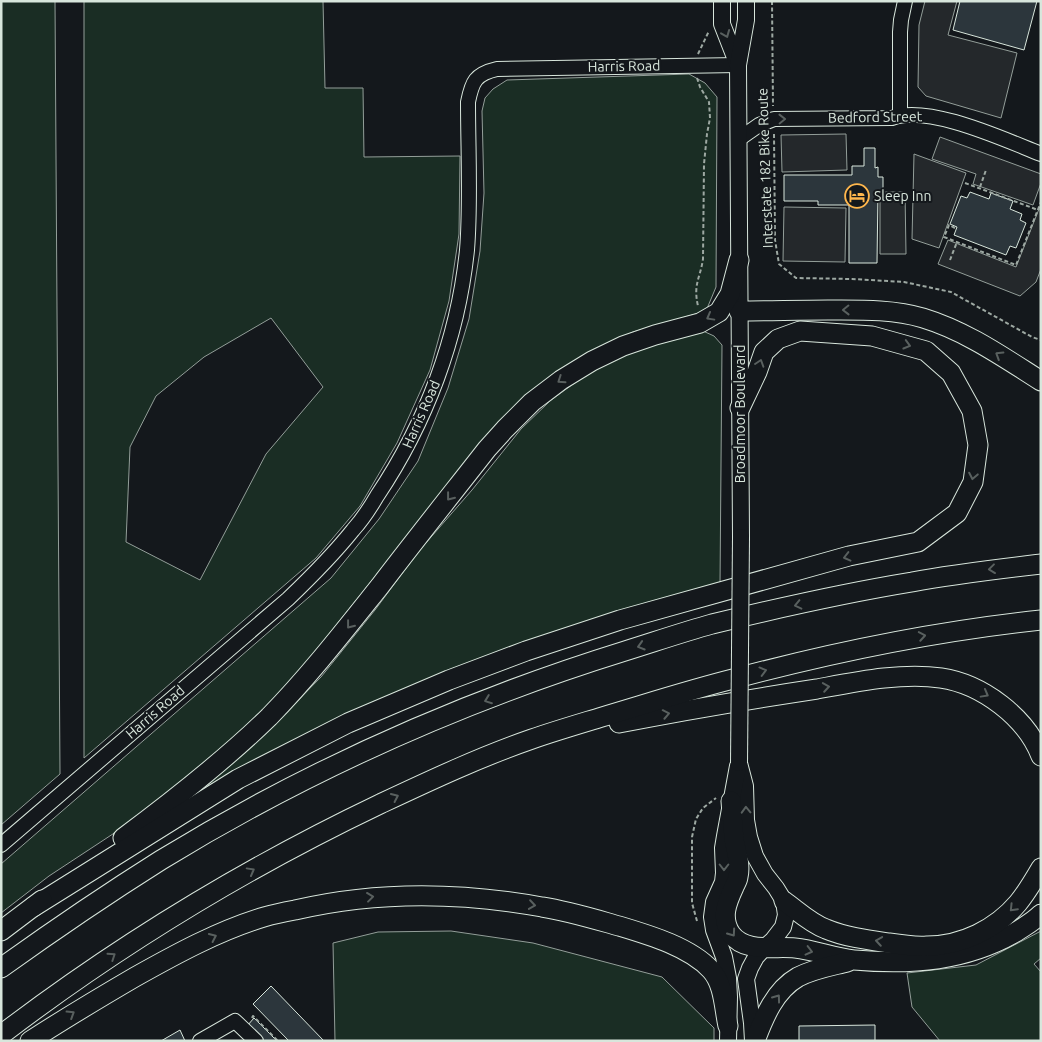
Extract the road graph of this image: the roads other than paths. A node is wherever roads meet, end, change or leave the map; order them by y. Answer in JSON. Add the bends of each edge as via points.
{"nodes":[{"id":1,"x":722,"y":1,"type":"edge"},
{"id":2,"x":746,"y":1,"type":"edge"},
{"id":3,"x":905,"y":1,"type":"edge"},
{"id":4,"x":738,"y":64,"type":"junction"},
{"id":5,"x":900,"y":115,"type":"junction"},
{"id":6,"x":739,"y":139,"type":"junction"},
{"id":7,"x":1041,"y":154,"type":"edge"},
{"id":8,"x":739,"y":260,"type":"junction"},
{"id":9,"x":740,"y":311,"type":"junction"},
{"id":10,"x":1041,"y":381,"type":"edge"},
{"id":11,"x":740,"y":408,"type":"junction"},
{"id":12,"x":1041,"y":564,"type":"edge"},
{"id":13,"x":1041,"y":620,"type":"edge"},
{"id":14,"x":532,"y":739,"type":"junction"},
{"id":15,"x":1041,"y":756,"type":"edge"},
{"id":16,"x":739,"y":763,"type":"junction"},
{"id":17,"x":726,"y":798,"type":"junction"},
{"id":18,"x":1,"y":845,"type":"edge"},
{"id":19,"x":1041,"y":868,"type":"edge"},
{"id":20,"x":784,"y":901,"type":"junction"},
{"id":21,"x":33,"y":907,"type":"junction"},
{"id":22,"x":1041,"y":914,"type":"edge"},
{"id":23,"x":1,"y":931,"type":"edge"},
{"id":24,"x":764,"y":947,"type":"junction"},
{"id":25,"x":853,"y":960,"type":"junction"},
{"id":26,"x":1,"y":968,"type":"edge"},
{"id":27,"x":728,"y":1034,"type":"edge"},
{"id":28,"x":1,"y":1035,"type":"edge"},
{"id":29,"x":30,"y":1041,"type":"edge"},
{"id":30,"x":200,"y":1041,"type":"edge"},
{"id":31,"x":256,"y":1041,"type":"edge"},
{"id":32,"x":754,"y":1041,"type":"edge"}],
"edges":[{"from":1,"to":4,"type":"main road","name":"Broadmoor Boulevard","one_way":true,"via":[[722,24]]},
{"from":2,"to":4,"type":"main road","name":"Broadmoor Boulevard"},
{"from":3,"to":5,"type":"street","via":[[900,32]]},
{"from":4,"to":6,"type":"main road","name":"Broadmoor Boulevard"},
{"from":4,"to":18,"type":"street","name":"Harris Road","via":[[497,69],[476,78],[468,102],[469,217],[458,311],[437,380],[393,472],[354,529],[310,579]]},
{"from":6,"to":5,"type":"street","name":"Bedford Street","one_way":true,"via":[[774,119],[892,118]]},
{"from":5,"to":7,"type":"street","name":"Bedford Street","via":[[953,121]]},
{"from":6,"to":8,"type":"main road","name":"Broadmoor Boulevard"},
{"from":8,"to":9,"type":"main road","name":"Broadmoor Boulevard"},
{"from":8,"to":21,"type":"highway","one_way":true,"via":[[730,294],[719,312],[700,323],[623,346],[561,380],[532,402],[487,449],[344,632],[269,716],[170,804]]},
{"from":10,"to":9,"type":"highway","one_way":true,"via":[[969,336],[922,317],[857,310]]},
{"from":9,"to":11,"type":"main road","name":"Broadmoor Boulevard"},
{"from":11,"to":16,"type":"main road","name":"Broadmoor Boulevard","bridge":true},
{"from":11,"to":21,"type":"highway","one_way":true,"via":[[764,352],[778,339],[800,331],[872,336],[926,351],[951,373],[972,411],[978,446],[973,482],[957,512],[918,542],[849,556],[620,620],[458,676],[348,723],[238,779]]},
{"from":12,"to":26,"type":"highway","one_way":true,"via":[[845,594],[709,625],[530,683],[343,762],[222,825],[106,895]]},
{"from":14,"to":13,"type":"highway","one_way":true,"via":[[690,690],[791,663],[933,634]]},
{"from":14,"to":15,"type":"highway","one_way":true,"via":[[752,699],[913,676],[941,678],[983,692],[1011,713]]},
{"from":28,"to":14,"type":"highway","one_way":true,"via":[[113,955],[261,865],[408,791]]},
{"from":16,"to":17,"type":"main road","name":"Broadmoor Boulevard"},
{"from":20,"to":16,"type":"main road","name":"Broadmoor Boulevard","one_way":true,"via":[[755,856],[746,820],[745,786]]},
{"from":17,"to":24,"type":"highway","one_way":true,"via":[[738,864],[738,877],[726,907],[726,921],[736,939],[752,947]]},
{"from":17,"to":27,"type":"main road","name":"Broadmoor Boulevard","one_way":true,"via":[[723,882],[714,902],[712,917],[728,978]]},
{"from":19,"to":20,"type":"highway","one_way":true,"via":[[1019,902],[1004,918],[969,938],[950,944],[906,945],[846,936],[825,929]]},
{"from":20,"to":24,"type":"main road","via":[[786,915],[783,927]]},
{"from":21,"to":23,"type":"highway"},
{"from":22,"to":25,"type":"highway","via":[[1005,938],[975,951],[927,961]]},
{"from":24,"to":25,"type":"highway","one_way":true,"via":[[797,948]]},
{"from":24,"to":32,"type":"main road","via":[[746,979]]},
{"from":32,"to":25,"type":"highway","one_way":true,"via":[[768,1010],[788,984],[799,976]]},
{"from":29,"to":27,"type":"highway","one_way":true,"via":[[175,954],[222,932],[264,917],[322,903],[379,896],[478,897],[544,907],[658,938],[698,959],[712,971],[720,985]]},
{"from":30,"to":31,"type":"street","via":[[235,1021]]}]}
